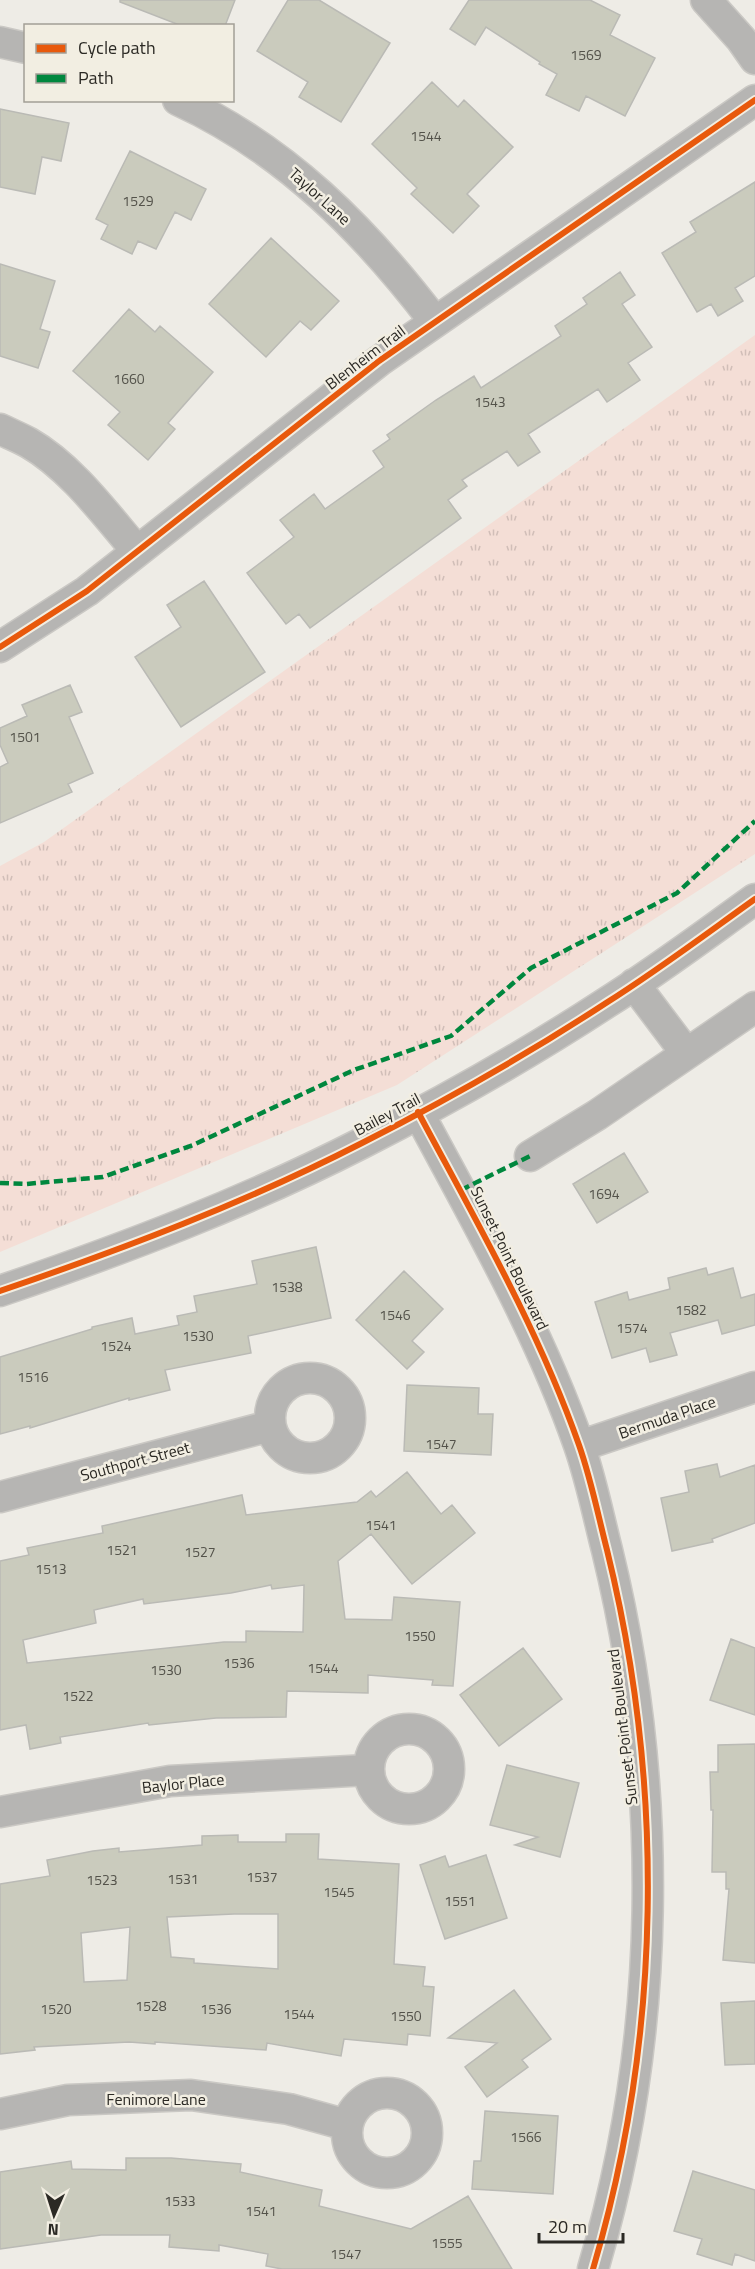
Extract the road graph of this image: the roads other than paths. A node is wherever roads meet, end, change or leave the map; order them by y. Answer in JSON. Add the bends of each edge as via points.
{"nodes":[{"id":1,"x":706,"y":0,"type":"edge"},
{"id":2,"x":0,"y":42,"type":"edge"},
{"id":3,"x":24,"y":48,"type":"edge"},
{"id":4,"x":755,"y":59,"type":"edge"},
{"id":5,"x":755,"y":100,"type":"edge"},
{"id":6,"x":182,"y":102,"type":"edge"},
{"id":7,"x":435,"y":322,"type":"junction"},
{"id":8,"x":0,"y":429,"type":"edge"},
{"id":9,"x":137,"y":551,"type":"junction"},
{"id":10,"x":0,"y":647,"type":"edge"},
{"id":11,"x":755,"y":899,"type":"edge"},
{"id":12,"x":634,"y":984,"type":"junction"},
{"id":13,"x":755,"y":1007,"type":"edge"},
{"id":14,"x":686,"y":1053,"type":"junction"},
{"id":15,"x":418,"y":1112,"type":"junction"},
{"id":16,"x":530,"y":1156,"type":"dead end"},
{"id":17,"x":0,"y":1292,"type":"edge"},
{"id":18,"x":755,"y":1387,"type":"edge"},
{"id":19,"x":270,"y":1426,"type":"dead end"},
{"id":20,"x":580,"y":1446,"type":"junction"},
{"id":21,"x":0,"y":1497,"type":"edge"},
{"id":22,"x":368,"y":1770,"type":"dead end"},
{"id":23,"x":0,"y":1812,"type":"edge"},
{"id":24,"x":0,"y":2114,"type":"edge"},
{"id":25,"x":347,"y":2125,"type":"dead end"},
{"id":26,"x":593,"y":2269,"type":"edge"}],
"edges":[{"from":1,"to":4,"type":"street"},
{"from":2,"to":3,"type":"street"},
{"from":5,"to":7,"type":"street","name":"Blenheim Trail"},
{"from":6,"to":7,"type":"street","name":"Taylor Lane","via":[[253,142],[299,174],[369,241]]},
{"from":7,"to":9,"type":"street","name":"Blenheim Trail","via":[[379,361]]},
{"from":8,"to":9,"type":"street","via":[[31,444],[64,471]]},
{"from":9,"to":10,"type":"street","name":"Blenheim Trail","via":[[87,591]]},
{"from":11,"to":12,"type":"street","name":"Bailey Trail"},
{"from":12,"to":14,"type":"street"},
{"from":12,"to":15,"type":"street","name":"Bailey Trail","via":[[482,1078]]},
{"from":13,"to":14,"type":"street"},
{"from":14,"to":16,"type":"street"},
{"from":15,"to":17,"type":"street","name":"Bailey Trail","via":[[361,1144],[235,1203]]},
{"from":15,"to":20,"type":"street","name":"Sunset Point Boulevard","via":[[520,1305]]},
{"from":18,"to":20,"type":"street","name":"Bermuda Place"},
{"from":19,"to":21,"type":"street","name":"Southport Street"},
{"from":20,"to":26,"type":"street","name":"Sunset Point Boulevard","via":[[629,1656],[640,1736],[649,1902],[645,1990],[628,2123]]},
{"from":22,"to":23,"type":"street","name":"Baylor Place","via":[[170,1781]]},
{"from":24,"to":25,"type":"street","name":"Fenimore Lane","via":[[68,2100],[190,2095],[289,2109]]}]}
